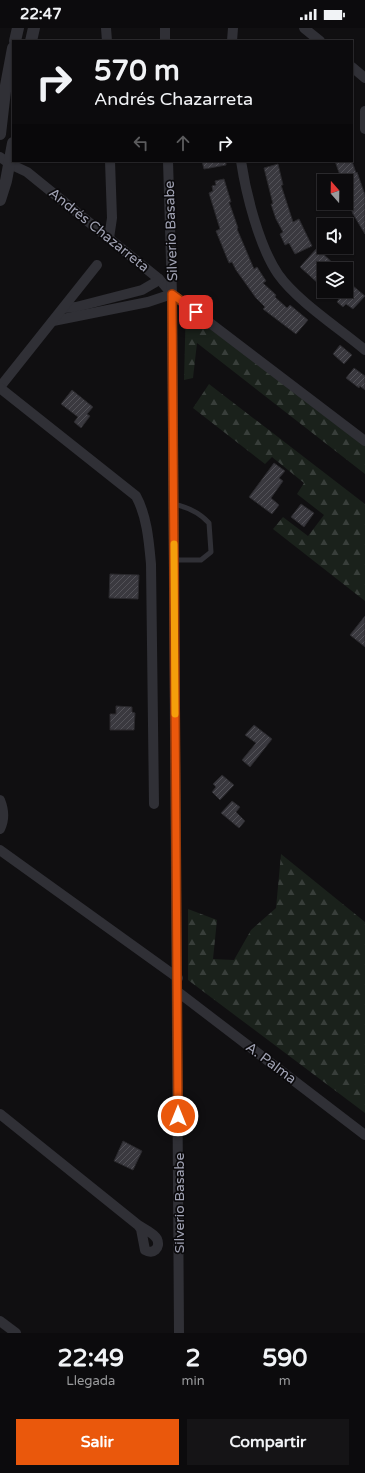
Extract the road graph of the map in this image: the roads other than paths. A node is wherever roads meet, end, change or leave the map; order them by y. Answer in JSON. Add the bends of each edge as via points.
{"nodes":[{"id":1,"x":18,"y":28,"type":"edge"},
{"id":2,"x":34,"y":28,"type":"edge"},
{"id":3,"x":106,"y":28,"type":"edge"},
{"id":4,"x":164,"y":28,"type":"edge"},
{"id":5,"x":234,"y":28,"type":"edge"},
{"id":6,"x":304,"y":28,"type":"edge"},
{"id":7,"x":15,"y":40,"type":"edge"},
{"id":8,"x":31,"y":40,"type":"edge"},
{"id":9,"x":107,"y":40,"type":"edge"},
{"id":10,"x":165,"y":40,"type":"edge"},
{"id":11,"x":232,"y":40,"type":"edge"},
{"id":12,"x":319,"y":40,"type":"edge"},
{"id":13,"x":12,"y":53,"type":"edge"},
{"id":14,"x":353,"y":69,"type":"edge"},
{"id":15,"x":365,"y":78,"type":"edge"},
{"id":16,"x":365,"y":111,"type":"edge"},
{"id":17,"x":365,"y":129,"type":"edge"},
{"id":18,"x":0,"y":134,"type":"edge"},
{"id":19,"x":12,"y":145,"type":"edge"},
{"id":20,"x":5,"y":160,"type":"edge"},
{"id":21,"x":110,"y":162,"type":"edge"},
{"id":22,"x":168,"y":162,"type":"edge"},
{"id":23,"x":241,"y":162,"type":"edge"},
{"id":24,"x":0,"y":200,"type":"edge"},
{"id":25,"x":109,"y":238,"type":"junction"},
{"id":26,"x":97,"y":265,"type":"dead end"},
{"id":27,"x":159,"y":279,"type":"junction"},
{"id":28,"x":172,"y":294,"type":"junction"},
{"id":29,"x":64,"y":308,"type":"junction"},
{"id":30,"x":53,"y":321,"type":"junction"},
{"id":31,"x":365,"y":350,"type":"edge"},
{"id":32,"x":0,"y":388,"type":"edge"},
{"id":33,"x":365,"y":441,"type":"edge"},
{"id":34,"x":173,"y":504,"type":"junction"},
{"id":35,"x":174,"y":560,"type":"junction"},
{"id":36,"x":0,"y":800,"type":"edge"},
{"id":37,"x":154,"y":804,"type":"dead end"},
{"id":38,"x":0,"y":829,"type":"edge"},
{"id":39,"x":0,"y":850,"type":"edge"},
{"id":40,"x":178,"y":978,"type":"junction"},
{"id":41,"x":178,"y":992,"type":"junction"},
{"id":42,"x":0,"y":1114,"type":"edge"},
{"id":43,"x":365,"y":1135,"type":"edge"},
{"id":44,"x":138,"y":1225,"type":"dead end"},
{"id":45,"x":0,"y":1321,"type":"edge"},
{"id":46,"x":16,"y":1333,"type":"edge"},
{"id":47,"x":179,"y":1333,"type":"edge"}],
"edges":[{"from":1,"to":7,"type":"street"},
{"from":2,"to":8,"type":"street"},
{"from":3,"to":9,"type":"street"},
{"from":4,"to":10,"type":"street"},
{"from":5,"to":11,"type":"street"},
{"from":6,"to":12,"type":"street"},
{"from":13,"to":18,"type":"street"},
{"from":14,"to":15,"type":"street"},
{"from":16,"to":17,"type":"street"},
{"from":19,"to":20,"type":"street"},
{"from":20,"to":24,"type":"street"},
{"from":20,"to":25,"type":"street","name":"Andrés Chazarreta","via":[[27,172]]},
{"from":21,"to":25,"type":"street","via":[[112,218]]},
{"from":22,"to":28,"type":"street","name":"Silverio Basabe"},
{"from":23,"to":31,"type":"street","via":[[253,216],[277,273],[311,307]]},
{"from":25,"to":27,"type":"street","name":"Andrés Chazarreta"},
{"from":26,"to":29,"type":"street"},
{"from":27,"to":28,"type":"street","name":"Andrés Chazarreta"},
{"from":27,"to":29,"type":"street","via":[[142,290]]},
{"from":28,"to":30,"type":"street","via":[[148,302]]},
{"from":28,"to":33,"type":"street","name":"Andrés Chazarreta"},
{"from":28,"to":34,"type":"street","name":"Silverio Basabe"},
{"from":29,"to":30,"type":"street"},
{"from":30,"to":32,"type":"street"},
{"from":32,"to":37,"type":"street","via":[[136,496],[141,505],[151,564]]},
{"from":34,"to":35,"type":"street","name":"Silverio Basabe"},
{"from":34,"to":35,"type":"lane","via":[[186,506],[209,522],[211,552],[201,560]]},
{"from":35,"to":40,"type":"street","name":"Silverio Basabe"},
{"from":36,"to":38,"type":"street","via":[[4,811]]},
{"from":39,"to":40,"type":"street"},
{"from":40,"to":41,"type":"street","name":"Silverio Basabe"},
{"from":41,"to":43,"type":"street","name":"A. Palma"},
{"from":41,"to":47,"type":"street","name":"Silverio Basabe"},
{"from":42,"to":44,"type":"street"},
{"from":45,"to":46,"type":"street"}]}
